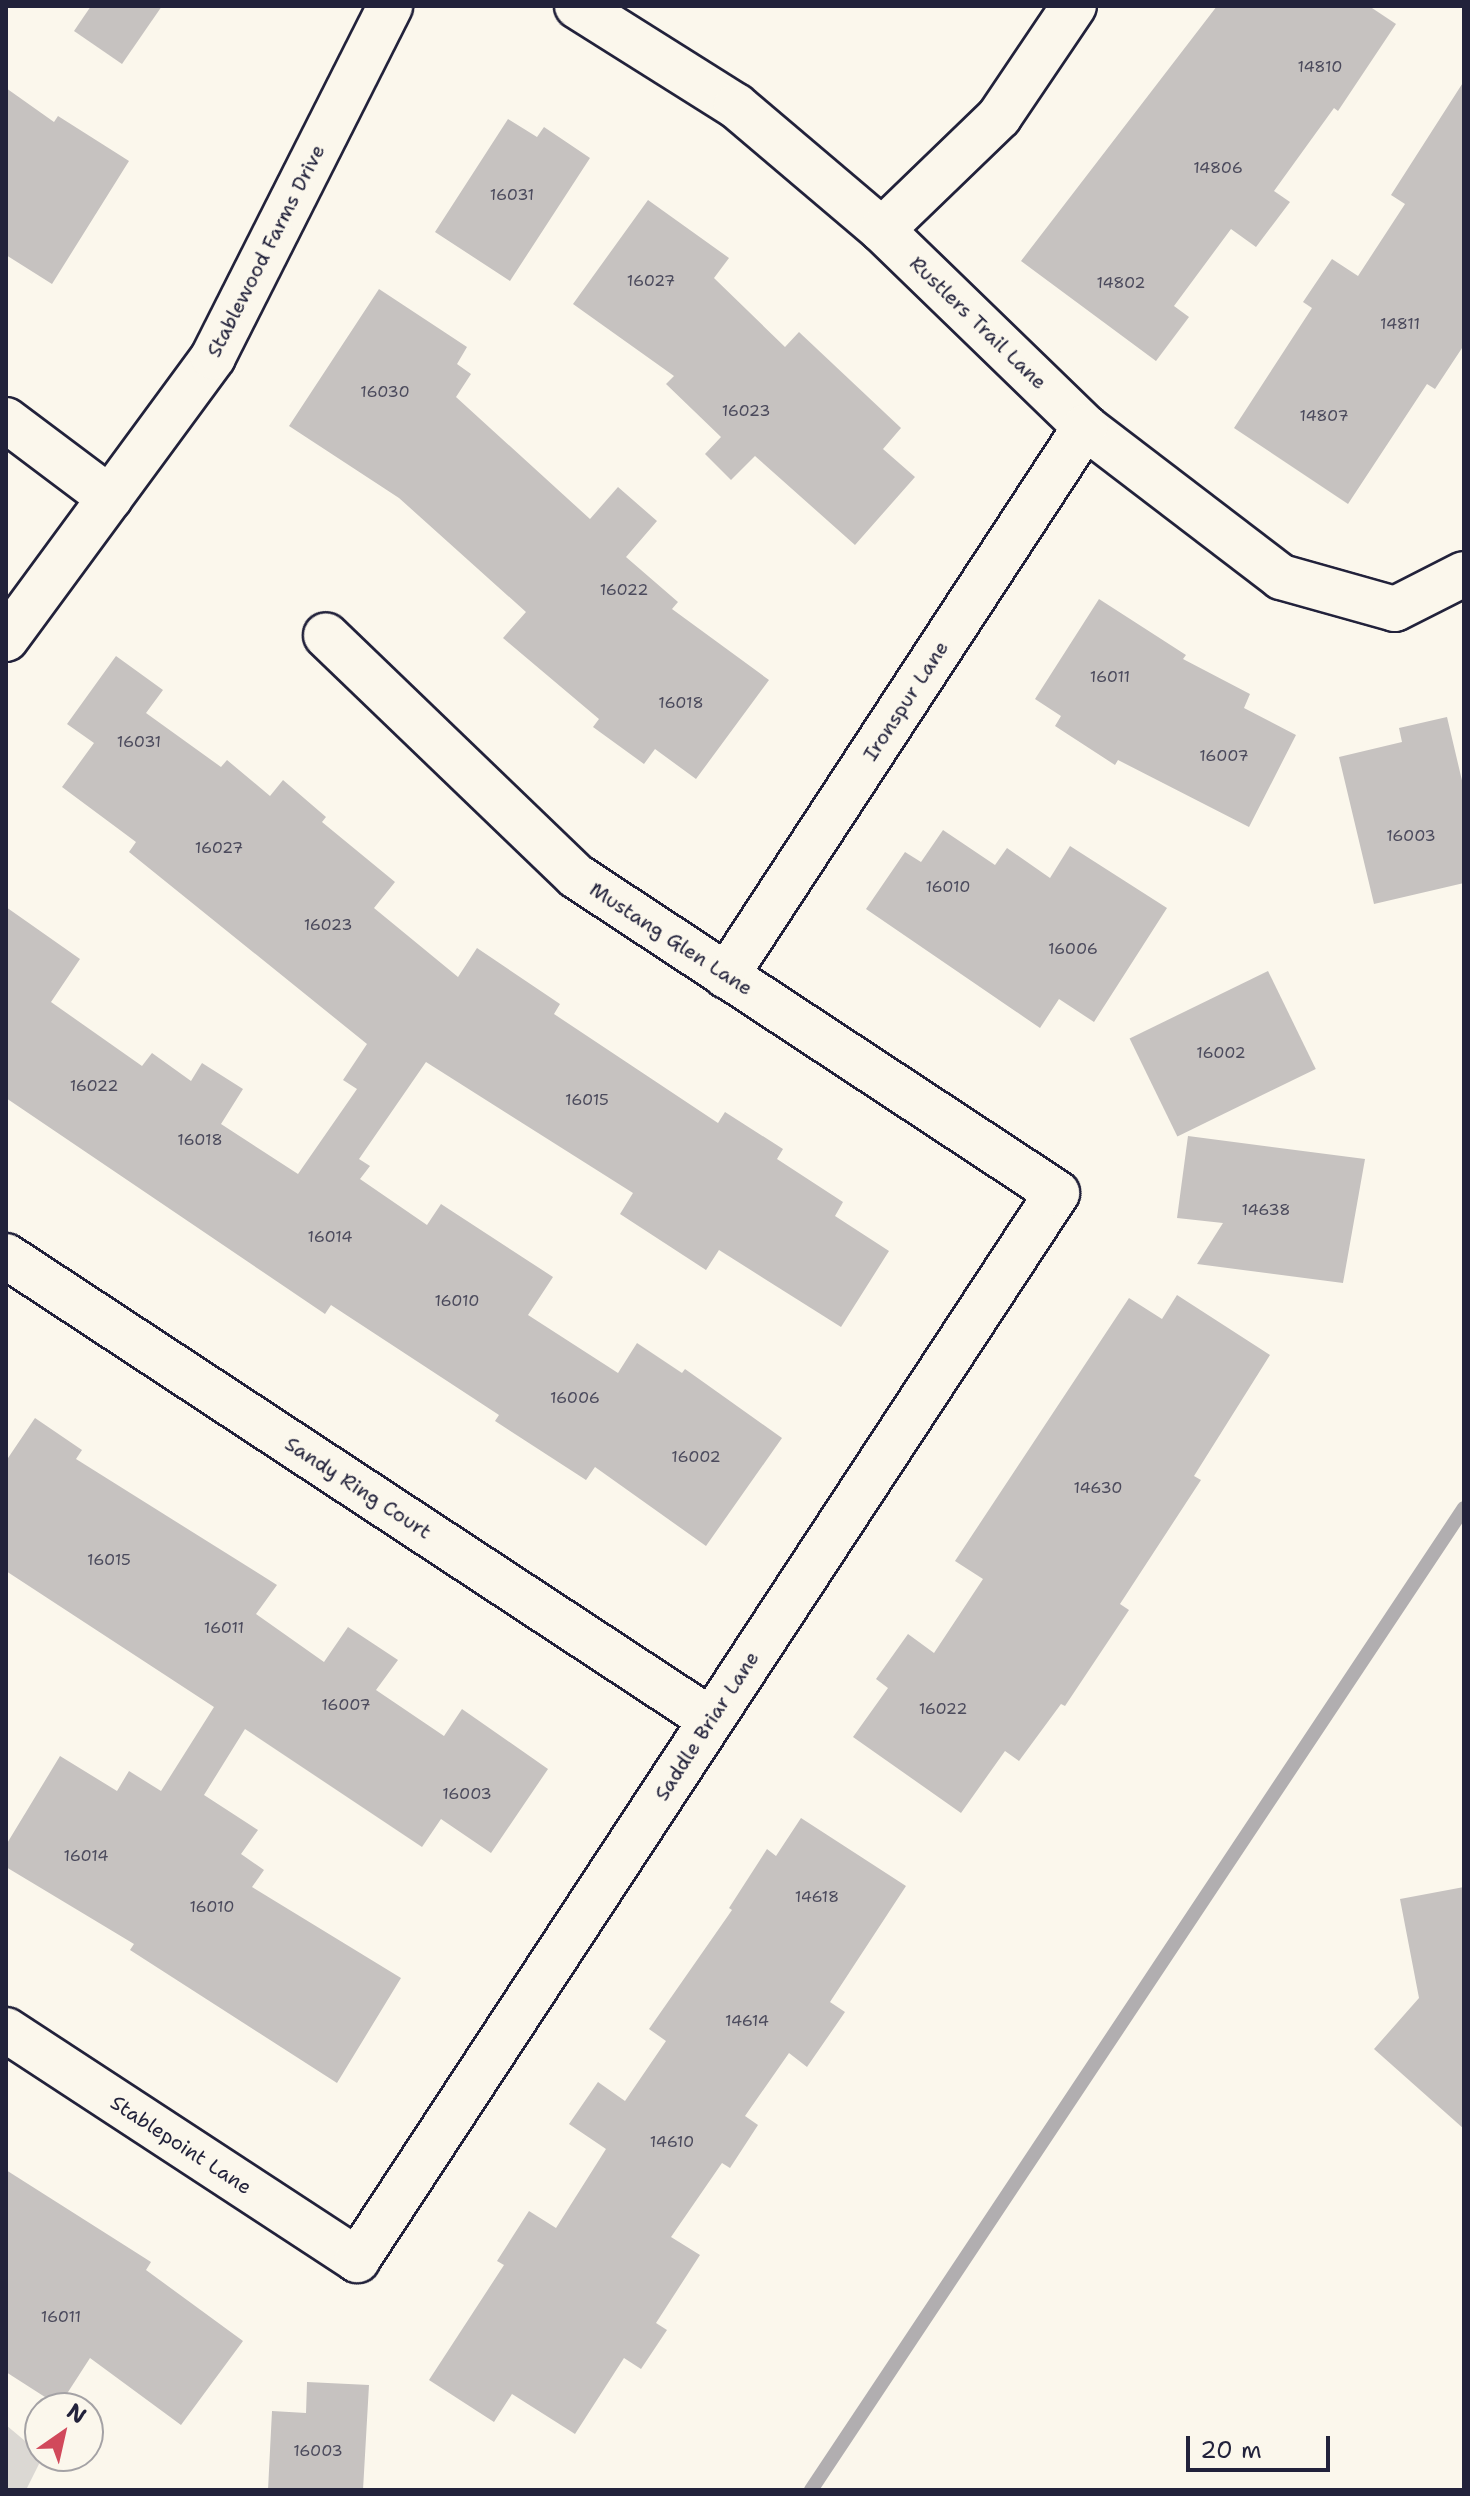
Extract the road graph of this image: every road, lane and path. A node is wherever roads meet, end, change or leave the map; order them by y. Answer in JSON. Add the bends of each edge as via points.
{"nodes":[{"id":1,"x":390,"y":6,"type":"edge"},
{"id":2,"x":577,"y":6,"type":"edge"},
{"id":3,"x":1074,"y":6,"type":"edge"},
{"id":4,"x":882,"y":230,"type":"junction"},
{"id":5,"x":6,"y":420,"type":"edge"},
{"id":6,"x":1085,"y":427,"type":"junction"},
{"id":7,"x":110,"y":498,"type":"junction"},
{"id":8,"x":1464,"y":574,"type":"edge"},
{"id":9,"x":326,"y":635,"type":"dead end"},
{"id":10,"x":6,"y":639,"type":"edge"},
{"id":11,"x":726,"y":976,"type":"junction"},
{"id":12,"x":1057,"y":1193,"type":"joint"},
{"id":13,"x":6,"y":1256,"type":"edge"},
{"id":14,"x":711,"y":1720,"type":"junction"},
{"id":15,"x":6,"y":2030,"type":"edge"},
{"id":16,"x":357,"y":2260,"type":"joint"}],
"edges":[{"from":1,"to":7,"type":"street","name":"Stablewood Farms Drive","via":[[213,357]]},
{"from":2,"to":4,"type":"street","name":"Rustlers Trail Lane","via":[[736,106]]},
{"from":3,"to":4,"type":"street","via":[[999,117]]},
{"from":4,"to":6,"type":"street","name":"Rustlers Trail Lane"},
{"from":5,"to":7,"type":"street"},
{"from":6,"to":8,"type":"street","name":"Rustlers Trail Lane","via":[[1281,577],[1395,609]]},
{"from":6,"to":11,"type":"street","name":"Ironspur Lane"},
{"from":7,"to":10,"type":"street","name":"Stablewood Farms Drive"},
{"from":9,"to":11,"type":"street","name":"Mustang Glen Lane","via":[[576,876]]},
{"from":11,"to":12,"type":"street","name":"Mustang Glen Lane"},
{"from":12,"to":14,"type":"street","name":"Saddle Briar Lane"},
{"from":13,"to":14,"type":"street","name":"Sandy Ring Court"},
{"from":14,"to":16,"type":"street","name":"Saddle Briar Lane"},
{"from":15,"to":16,"type":"street","name":"Stablepoint Lane"}]}
